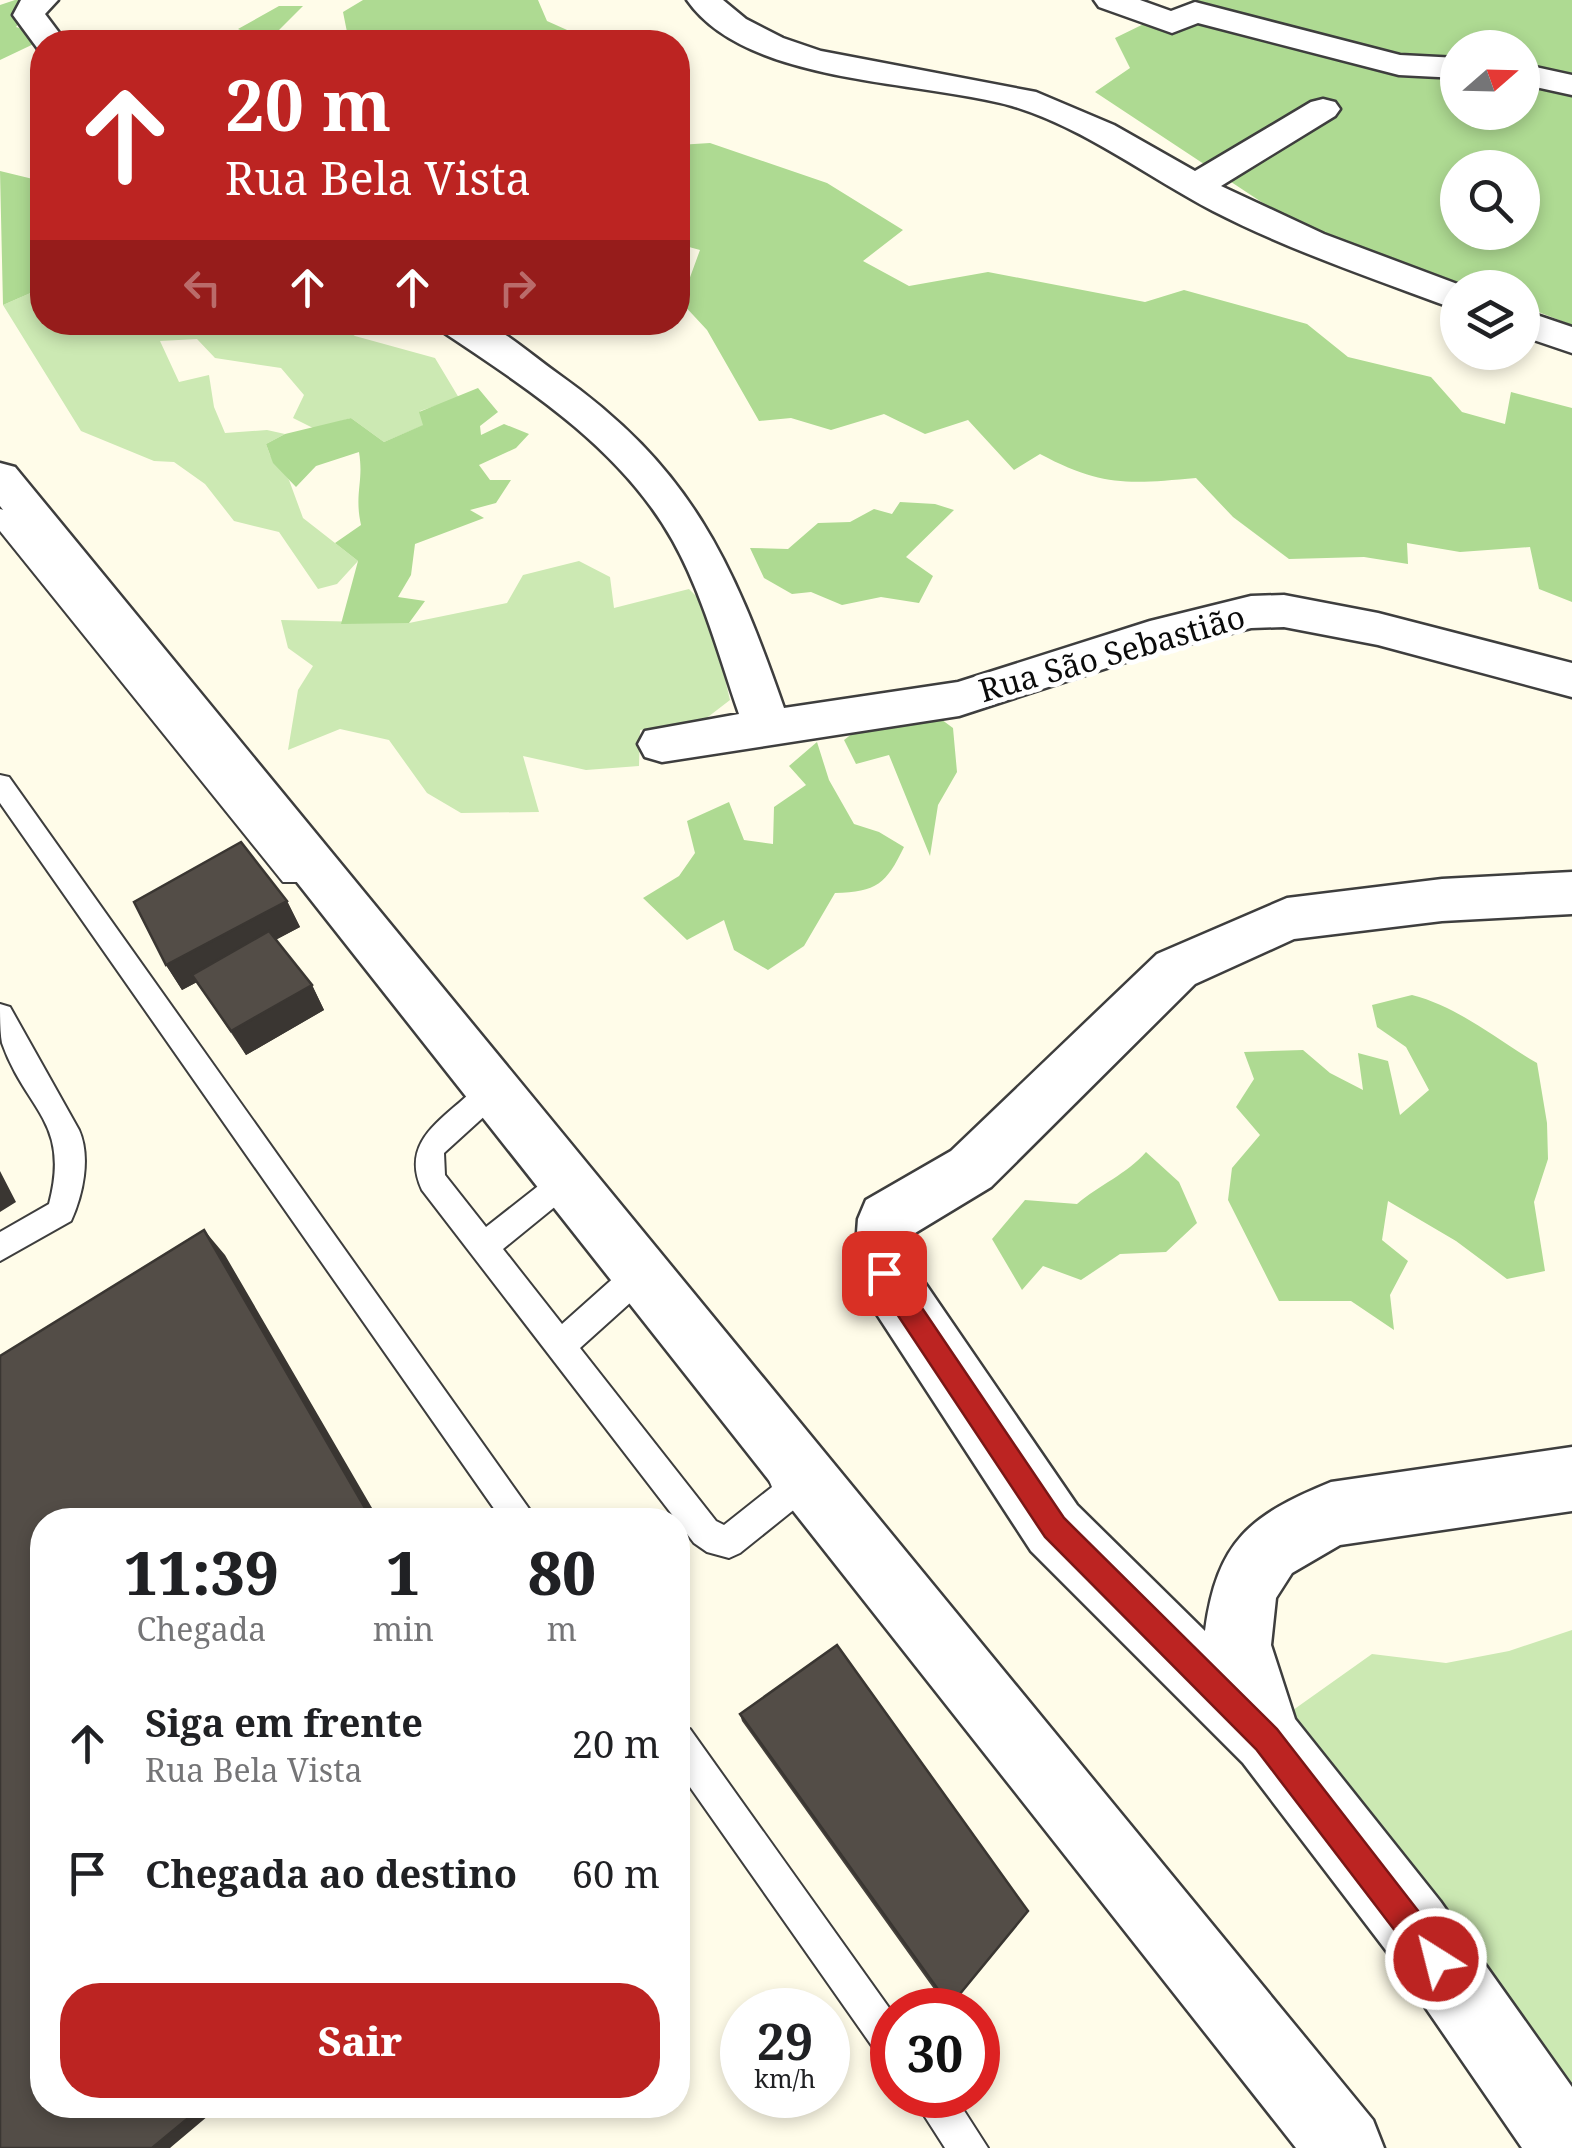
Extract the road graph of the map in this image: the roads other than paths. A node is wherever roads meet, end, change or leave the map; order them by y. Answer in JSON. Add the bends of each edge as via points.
{"nodes":[{"id":1,"x":42,"y":0,"type":"edge"},
{"id":2,"x":703,"y":0,"type":"edge"},
{"id":3,"x":1110,"y":0,"type":"edge"},
{"id":4,"x":41,"y":30,"type":"edge"},
{"id":5,"x":1440,"y":67,"type":"edge"},
{"id":6,"x":1540,"y":78,"type":"edge"},
{"id":7,"x":1572,"y":85,"type":"edge"},
{"id":8,"x":1324,"y":108,"type":"dead end"},
{"id":9,"x":1195,"y":186,"type":"junction"},
{"id":10,"x":1440,"y":290,"type":"edge"},
{"id":11,"x":1540,"y":329,"type":"edge"},
{"id":12,"x":473,"y":335,"type":"edge"},
{"id":13,"x":1572,"y":341,"type":"edge"},
{"id":14,"x":0,"y":477,"type":"edge"},
{"id":15,"x":0,"y":516,"type":"edge"},
{"id":16,"x":1572,"y":680,"type":"edge"},
{"id":17,"x":767,"y":728,"type":"junction"},
{"id":18,"x":662,"y":744,"type":"dead end"},
{"id":19,"x":0,"y":784,"type":"edge"},
{"id":20,"x":1572,"y":893,"type":"edge"},
{"id":21,"x":0,"y":1015,"type":"edge"},
{"id":22,"x":478,"y":1104,"type":"junction"},
{"id":23,"x":552,"y":1192,"type":"junction"},
{"id":24,"x":0,"y":1247,"type":"edge"},
{"id":25,"x":482,"y":1248,"type":"junction"},
{"id":26,"x":629,"y":1284,"type":"junction"},
{"id":27,"x":561,"y":1345,"type":"junction"},
{"id":28,"x":1572,"y":1479,"type":"edge"},
{"id":29,"x":513,"y":1508,"type":"edge"},
{"id":30,"x":687,"y":1508,"type":"edge"},
{"id":31,"x":690,"y":1513,"type":"edge"},
{"id":32,"x":1266,"y":1739,"type":"junction"},
{"id":33,"x":690,"y":1759,"type":"edge"},
{"id":34,"x":870,"y":2012,"type":"edge"},
{"id":35,"x":947,"y":2118,"type":"edge"},
{"id":36,"x":969,"y":2148,"type":"edge"},
{"id":37,"x":1346,"y":2148,"type":"edge"},
{"id":38,"x":1568,"y":2148,"type":"edge"}],
"edges":[{"from":1,"to":4,"type":"street","via":[[30,15]]},
{"from":2,"to":9,"type":"street","via":[[752,38],[789,52],[1040,105]]},
{"from":3,"to":5,"type":"street","via":[[1172,23],[1195,12],[1399,65]]},
{"from":6,"to":7,"type":"street"},
{"from":8,"to":9,"type":"street"},
{"from":9,"to":10,"type":"street","via":[[1292,234]]},
{"from":11,"to":13,"type":"street"},
{"from":12,"to":17,"type":"street","via":[[581,410],[646,472],[711,574]]},
{"from":14,"to":37,"type":"street"},
{"from":15,"to":22,"type":"lane"},
{"from":16,"to":17,"type":"street","name":"Rua São Sebastião","via":[[1361,626],[1284,611],[1251,612],[959,699]]},
{"from":17,"to":18,"type":"street","name":"Rua São Sebastião"},
{"from":19,"to":29,"type":"lane"},
{"from":20,"to":32,"type":"street","via":[[1287,919],[1176,969],[972,1170],[887,1219],[884,1273],[1054,1528]]},
{"from":21,"to":24,"type":"lane","via":[[69,1140],[70,1178],[62,1212]]},
{"from":22,"to":23,"type":"lane"},
{"from":22,"to":25,"type":"lane","via":[[430,1147],[428,1165],[432,1181]]},
{"from":23,"to":25,"type":"lane"},
{"from":23,"to":26,"type":"lane"},
{"from":25,"to":27,"type":"lane"},
{"from":26,"to":27,"type":"lane"},
{"from":26,"to":31,"type":"lane","via":[[780,1468],[790,1494],[730,1542],[705,1532]]},
{"from":27,"to":30,"type":"lane"},
{"from":28,"to":32,"type":"street","via":[[1331,1514],[1269,1550],[1244,1588],[1237,1645]]},
{"from":32,"to":38,"type":"street","via":[[1414,1927]]},
{"from":33,"to":34,"type":"lane"},
{"from":35,"to":36,"type":"lane"}]}
